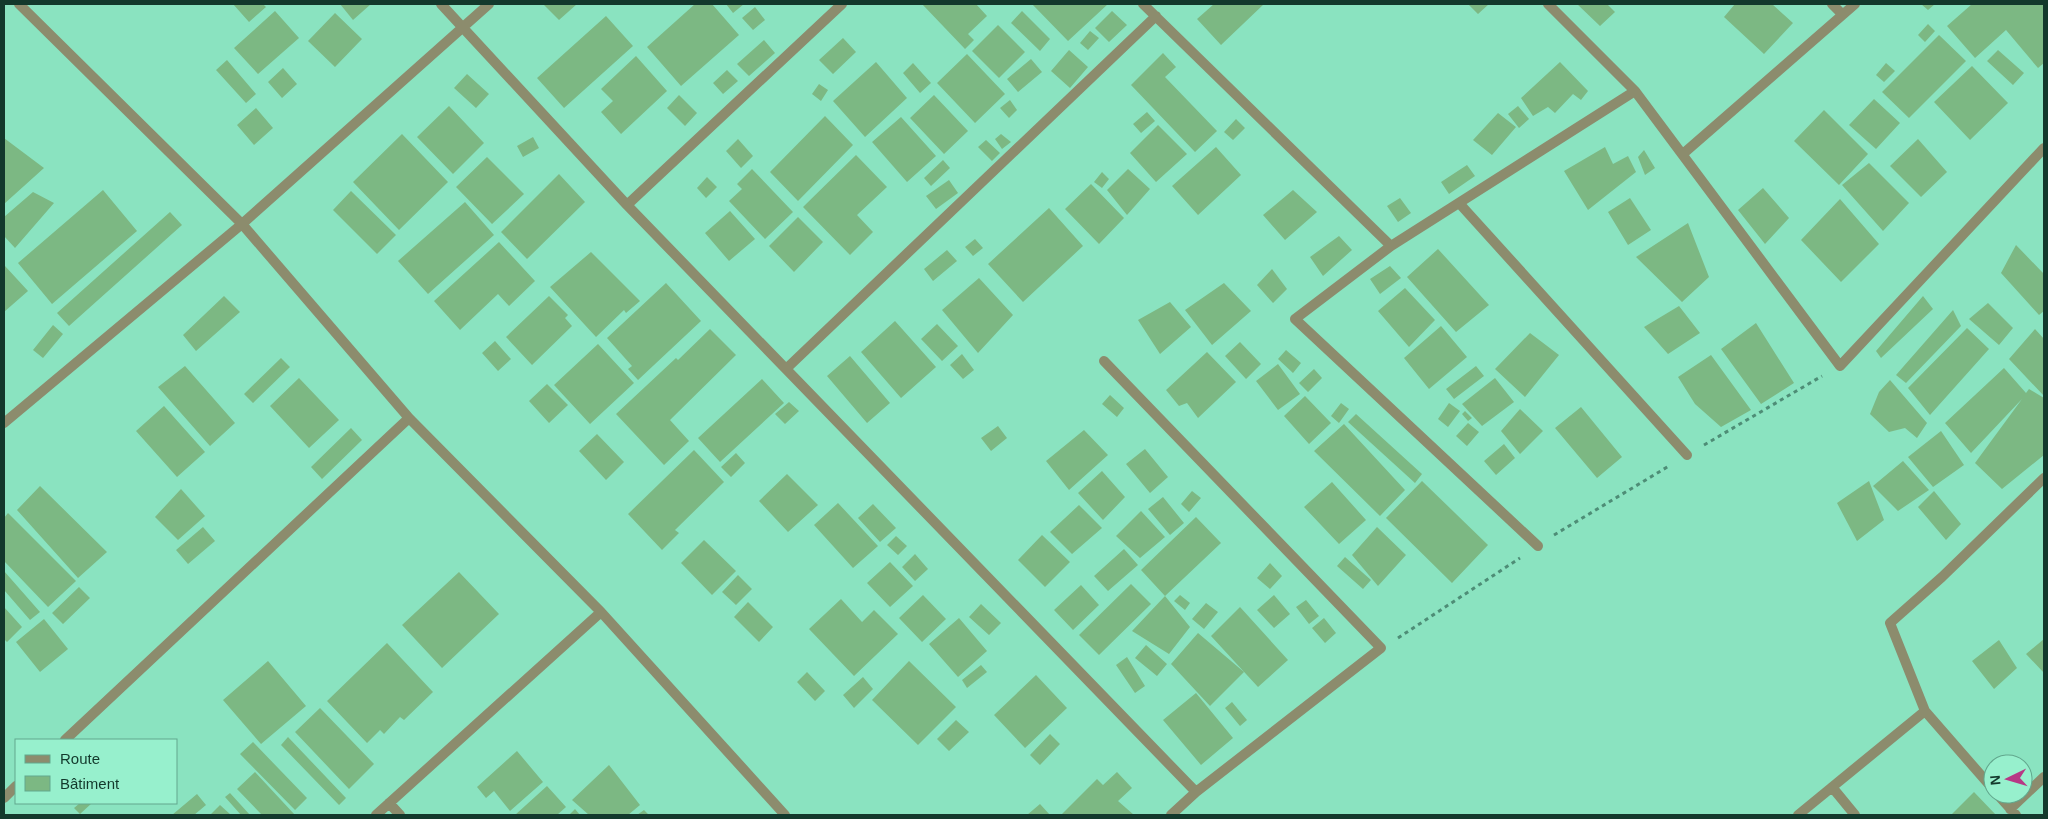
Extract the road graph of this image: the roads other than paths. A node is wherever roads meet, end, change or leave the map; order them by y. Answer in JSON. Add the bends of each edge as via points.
{"nodes":[{"id":1,"x":19,"y":4,"type":"edge"},
{"id":2,"x":441,"y":4,"type":"edge"},
{"id":3,"x":489,"y":4,"type":"edge"},
{"id":4,"x":842,"y":4,"type":"edge"},
{"id":5,"x":1143,"y":4,"type":"edge"},
{"id":6,"x":1548,"y":4,"type":"edge"},
{"id":7,"x":1832,"y":4,"type":"edge"},
{"id":8,"x":1855,"y":4,"type":"edge"},
{"id":9,"x":1842,"y":14,"type":"junction"},
{"id":10,"x":1156,"y":16,"type":"junction"},
{"id":11,"x":464,"y":28,"type":"junction"},
{"id":12,"x":1635,"y":91,"type":"junction"},
{"id":13,"x":2044,"y":148,"type":"edge"},
{"id":14,"x":1684,"y":153,"type":"junction"},
{"id":15,"x":1459,"y":202,"type":"junction"},
{"id":16,"x":627,"y":205,"type":"junction"},
{"id":17,"x":242,"y":224,"type":"junction"},
{"id":18,"x":1391,"y":246,"type":"junction"},
{"id":19,"x":1104,"y":361,"type":"dead end"},
{"id":20,"x":787,"y":368,"type":"junction"},
{"id":21,"x":409,"y":418,"type":"junction"},
{"id":22,"x":4,"y":423,"type":"edge"},
{"id":23,"x":1687,"y":455,"type":"road end"},
{"id":24,"x":2044,"y":478,"type":"edge"},
{"id":25,"x":1538,"y":546,"type":"road end"},
{"id":26,"x":601,"y":612,"type":"junction"},
{"id":27,"x":1925,"y":711,"type":"junction"},
{"id":28,"x":66,"y":739,"type":"edge"},
{"id":29,"x":2044,"y":777,"type":"edge"},
{"id":30,"x":1983,"y":778,"type":"edge"},
{"id":31,"x":15,"y":787,"type":"edge"},
{"id":32,"x":1832,"y":787,"type":"junction"},
{"id":33,"x":1196,"y":792,"type":"junction"},
{"id":34,"x":4,"y":798,"type":"edge"},
{"id":35,"x":389,"y":803,"type":"junction"},
{"id":36,"x":2013,"y":812,"type":"edge"},
{"id":37,"x":376,"y":815,"type":"edge"},
{"id":38,"x":400,"y":815,"type":"edge"},
{"id":39,"x":785,"y":815,"type":"edge"},
{"id":40,"x":1171,"y":815,"type":"edge"},
{"id":41,"x":1798,"y":815,"type":"edge"},
{"id":42,"x":1856,"y":815,"type":"edge"}],
"edges":[{"from":1,"to":17,"type":"street"},
{"from":2,"to":11,"type":"street"},
{"from":3,"to":11,"type":"street"},
{"from":4,"to":16,"type":"street"},
{"from":5,"to":10,"type":"street"},
{"from":6,"to":12,"type":"street"},
{"from":7,"to":9,"type":"street"},
{"from":8,"to":9,"type":"street"},
{"from":9,"to":14,"type":"street"},
{"from":10,"to":18,"type":"street"},
{"from":10,"to":20,"type":"street"},
{"from":11,"to":16,"type":"street"},
{"from":11,"to":17,"type":"street"},
{"from":12,"to":14,"type":"street"},
{"from":12,"to":15,"type":"street"},
{"from":13,"to":14,"type":"street","via":[[1840,366]]},
{"from":15,"to":18,"type":"street"},
{"from":15,"to":23,"type":"street"},
{"from":16,"to":20,"type":"street"},
{"from":17,"to":21,"type":"street"},
{"from":17,"to":22,"type":"street"},
{"from":18,"to":25,"type":"street","via":[[1295,319]]},
{"from":19,"to":33,"type":"street","via":[[1381,648]]},
{"from":20,"to":33,"type":"street"},
{"from":21,"to":26,"type":"street"},
{"from":21,"to":28,"type":"street"},
{"from":24,"to":27,"type":"street","via":[[1890,623]]},
{"from":26,"to":35,"type":"street"},
{"from":26,"to":39,"type":"street"},
{"from":27,"to":30,"type":"street"},
{"from":27,"to":32,"type":"street"},
{"from":29,"to":36,"type":"street"},
{"from":31,"to":34,"type":"street"},
{"from":32,"to":41,"type":"street"},
{"from":32,"to":42,"type":"street"},
{"from":33,"to":40,"type":"street"},
{"from":35,"to":37,"type":"street"},
{"from":35,"to":38,"type":"street"}]}
